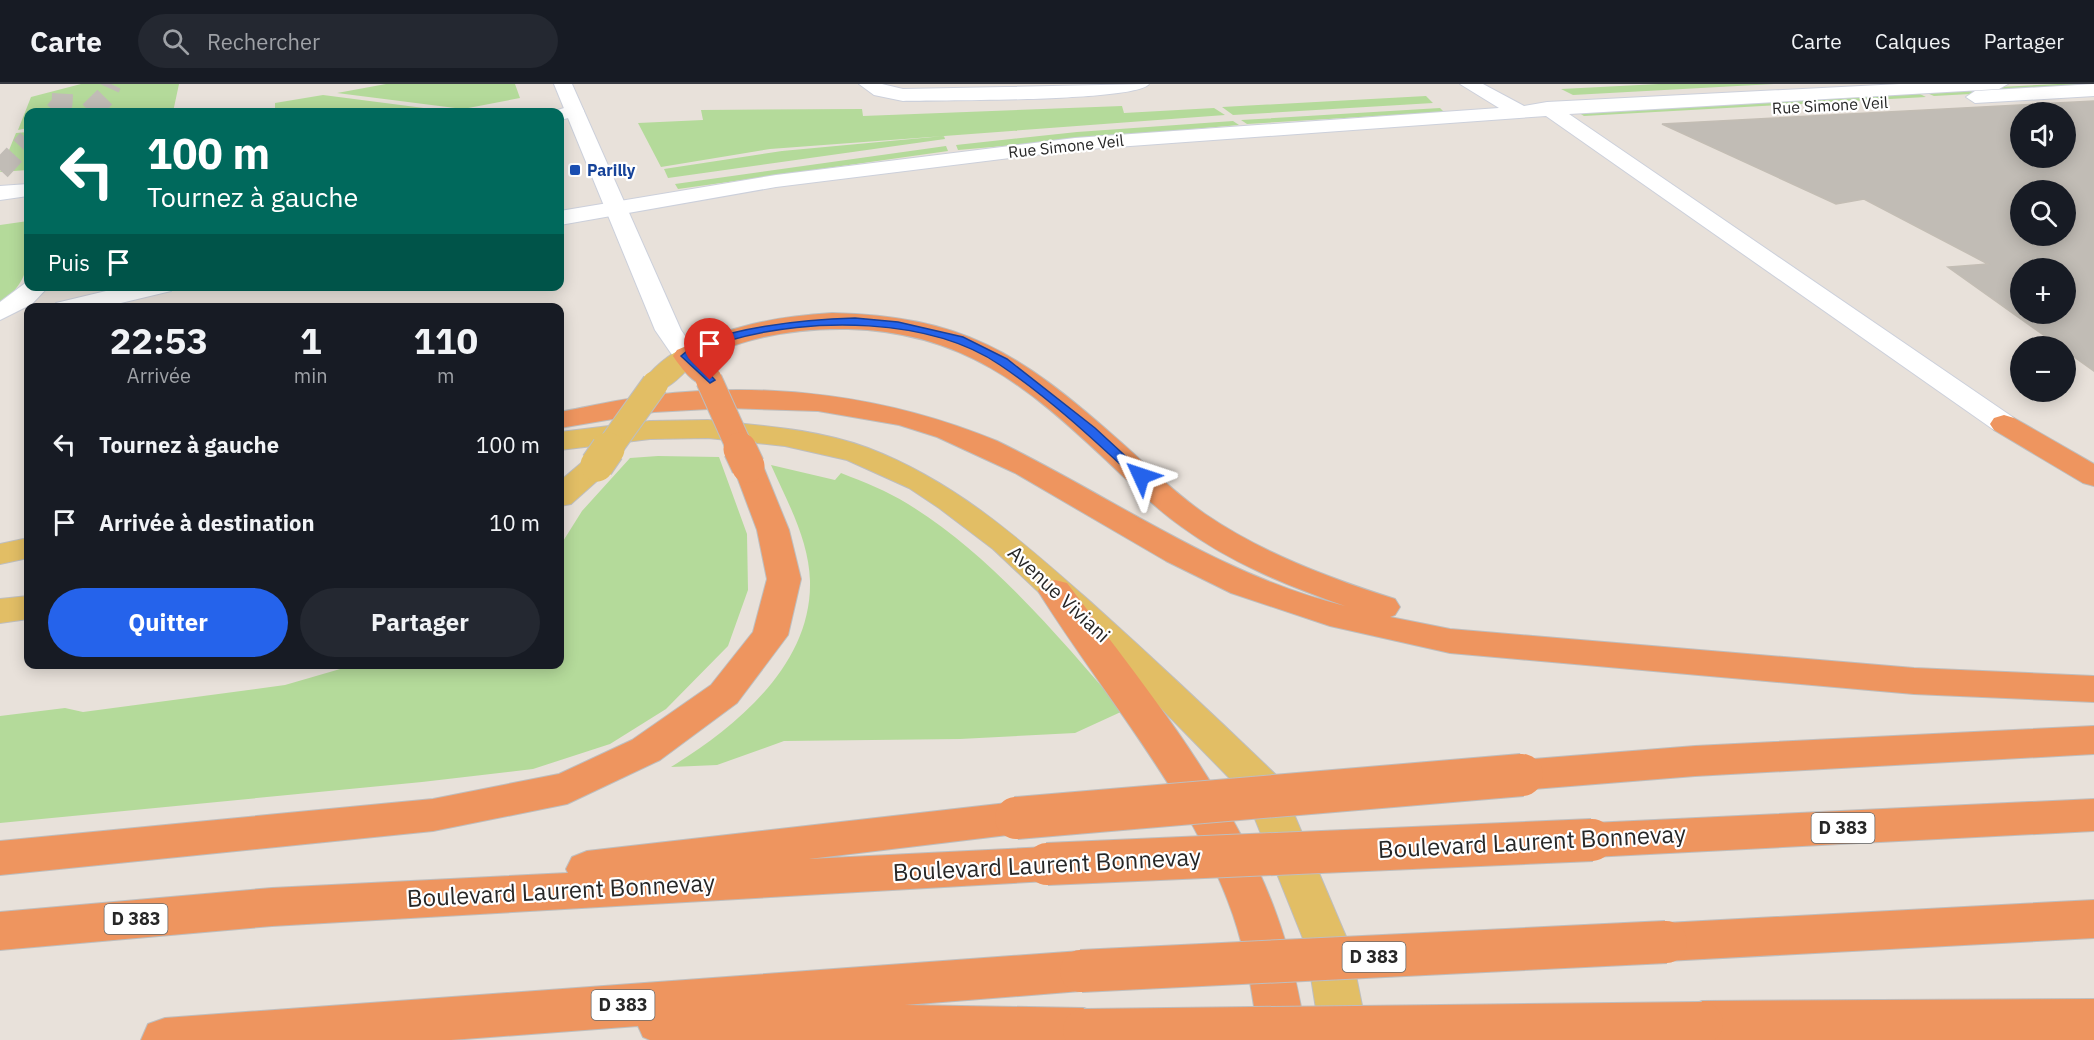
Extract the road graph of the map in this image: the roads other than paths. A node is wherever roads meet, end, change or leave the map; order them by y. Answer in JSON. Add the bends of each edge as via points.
{"nodes":[{"id":1,"x":563,"y":84,"type":"edge"},
{"id":2,"x":868,"y":84,"type":"edge"},
{"id":3,"x":1140,"y":84,"type":"edge"},
{"id":4,"x":1468,"y":84,"type":"edge"},
{"id":5,"x":1499,"y":84,"type":"edge"},
{"id":6,"x":1999,"y":84,"type":"edge"},
{"id":7,"x":2094,"y":90,"type":"edge"},
{"id":8,"x":1521,"y":112,"type":"junction"},
{"id":9,"x":567,"y":113,"type":"edge"},
{"id":10,"x":1559,"y":115,"type":"junction"},
{"id":11,"x":1610,"y":128,"type":"junction"},
{"id":12,"x":24,"y":191,"type":"edge"},
{"id":13,"x":0,"y":194,"type":"edge"},
{"id":14,"x":614,"y":208,"type":"junction"},
{"id":15,"x":564,"y":217,"type":"edge"},
{"id":16,"x":32,"y":291,"type":"edge"},
{"id":17,"x":77,"y":291,"type":"edge"},
{"id":18,"x":109,"y":291,"type":"edge"},
{"id":19,"x":139,"y":291,"type":"edge"},
{"id":20,"x":87,"y":303,"type":"edge"},
{"id":21,"x":0,"y":312,"type":"edge"},
{"id":22,"x":24,"y":316,"type":"edge"},
{"id":23,"x":0,"y":321,"type":"edge"},
{"id":24,"x":686,"y":356,"type":"junction"},
{"id":25,"x":564,"y":419,"type":"edge"},
{"id":26,"x":2004,"y":424,"type":"joint"},
{"id":27,"x":564,"y":441,"type":"edge"},
{"id":28,"x":2094,"y":477,"type":"edge"},
{"id":29,"x":564,"y":494,"type":"edge"},
{"id":30,"x":24,"y":549,"type":"edge"},
{"id":31,"x":0,"y":554,"type":"edge"},
{"id":32,"x":1055,"y":591,"type":"junction"},
{"id":33,"x":24,"y":609,"type":"edge"},
{"id":34,"x":0,"y":612,"type":"edge"},
{"id":35,"x":1629,"y":656,"type":"junction"},
{"id":36,"x":2094,"y":689,"type":"edge"},
{"id":37,"x":2094,"y":740,"type":"edge"},
{"id":38,"x":2094,"y":815,"type":"edge"},
{"id":39,"x":0,"y":858,"type":"edge"},
{"id":40,"x":272,"y":907,"type":"junction"},
{"id":41,"x":2094,"y":919,"type":"edge"},
{"id":42,"x":0,"y":931,"type":"edge"},
{"id":43,"x":457,"y":1018,"type":"junction"},
{"id":44,"x":2094,"y":1021,"type":"edge"},
{"id":45,"x":165,"y":1040,"type":"edge"},
{"id":46,"x":1283,"y":1040,"type":"edge"},
{"id":47,"x":1345,"y":1040,"type":"edge"}],
"edges":[{"from":1,"to":9,"type":"street"},
{"from":2,"to":3,"type":"street","via":[[880,92],[903,94],[1084,92]]},
{"from":4,"to":8,"type":"street"},
{"from":5,"to":10,"type":"street"},
{"from":6,"to":10,"type":"street","name":"Rue Simone Veil"},
{"from":7,"to":11,"type":"street","name":"Rue Simone Veil"},
{"from":8,"to":10,"type":"street","name":"Rue Simone Veil"},
{"from":8,"to":14,"type":"street","name":"Rue Simone Veil","via":[[1042,148],[830,173]]},
{"from":9,"to":14,"type":"street"},
{"from":10,"to":11,"type":"street"},
{"from":10,"to":11,"type":"street","name":"Rue Simone Veil"},
{"from":11,"to":26,"type":"street"},
{"from":12,"to":13,"type":"street"},
{"from":14,"to":15,"type":"street","name":"Rue Simone Veil"},
{"from":14,"to":24,"type":"street","via":[[668,330]]},
{"from":16,"to":21,"type":"street"},
{"from":17,"to":18,"type":"street"},
{"from":19,"to":20,"type":"street"},
{"from":22,"to":23,"type":"street"},
{"from":24,"to":29,"type":"main road","bridge":true,"via":[[655,384],[597,465]]},
{"from":24,"to":35,"type":"highway","via":[[727,338],[816,322],[898,325],[960,340],[1003,361],[1208,530],[1283,569],[1408,614]]},
{"from":24,"to":39,"type":"highway","bridge":true,"via":[[710,380],[748,466],[773,530],[784,579],[770,635],[724,694],[646,750],[567,789],[433,815]]},
{"from":25,"to":35,"type":"highway","via":[[665,402],[762,399],[841,405],[908,418],[972,441],[1214,572],[1273,599],[1450,641]]},
{"from":26,"to":28,"type":"highway"},
{"from":27,"to":32,"type":"main road","name":"Avenue Viviani","via":[[650,430],[708,429],[747,431],[856,454],[920,482],[950,501],[1004,542]]},
{"from":30,"to":31,"type":"main road"},
{"from":32,"to":46,"type":"highway","via":[[1189,779],[1231,853],[1265,941],[1280,1005]]},
{"from":32,"to":47,"type":"main road","name":"Avenue Viviani","via":[[1167,692],[1262,786],[1328,946]]},
{"from":33,"to":34,"type":"main road"},
{"from":35,"to":36,"type":"highway","via":[[1914,681]]},
{"from":37,"to":40,"type":"highway","bridge":true,"via":[[1695,761],[1016,818]]},
{"from":38,"to":40,"type":"highway","name":"Boulevard Laurent Bonnevay","number":"D 383","bridge":true,"via":[[1047,864]]},
{"from":40,"to":42,"type":"highway","name":"Boulevard Laurent Bonnevay","number":"D 383"},
{"from":41,"to":43,"type":"highway","number":"D 383","bridge":true,"via":[[1082,971]]},
{"from":43,"to":44,"type":"highway","bridge":true,"via":[[1084,1030]]},
{"from":43,"to":45,"type":"highway","number":"D 383"}]}
